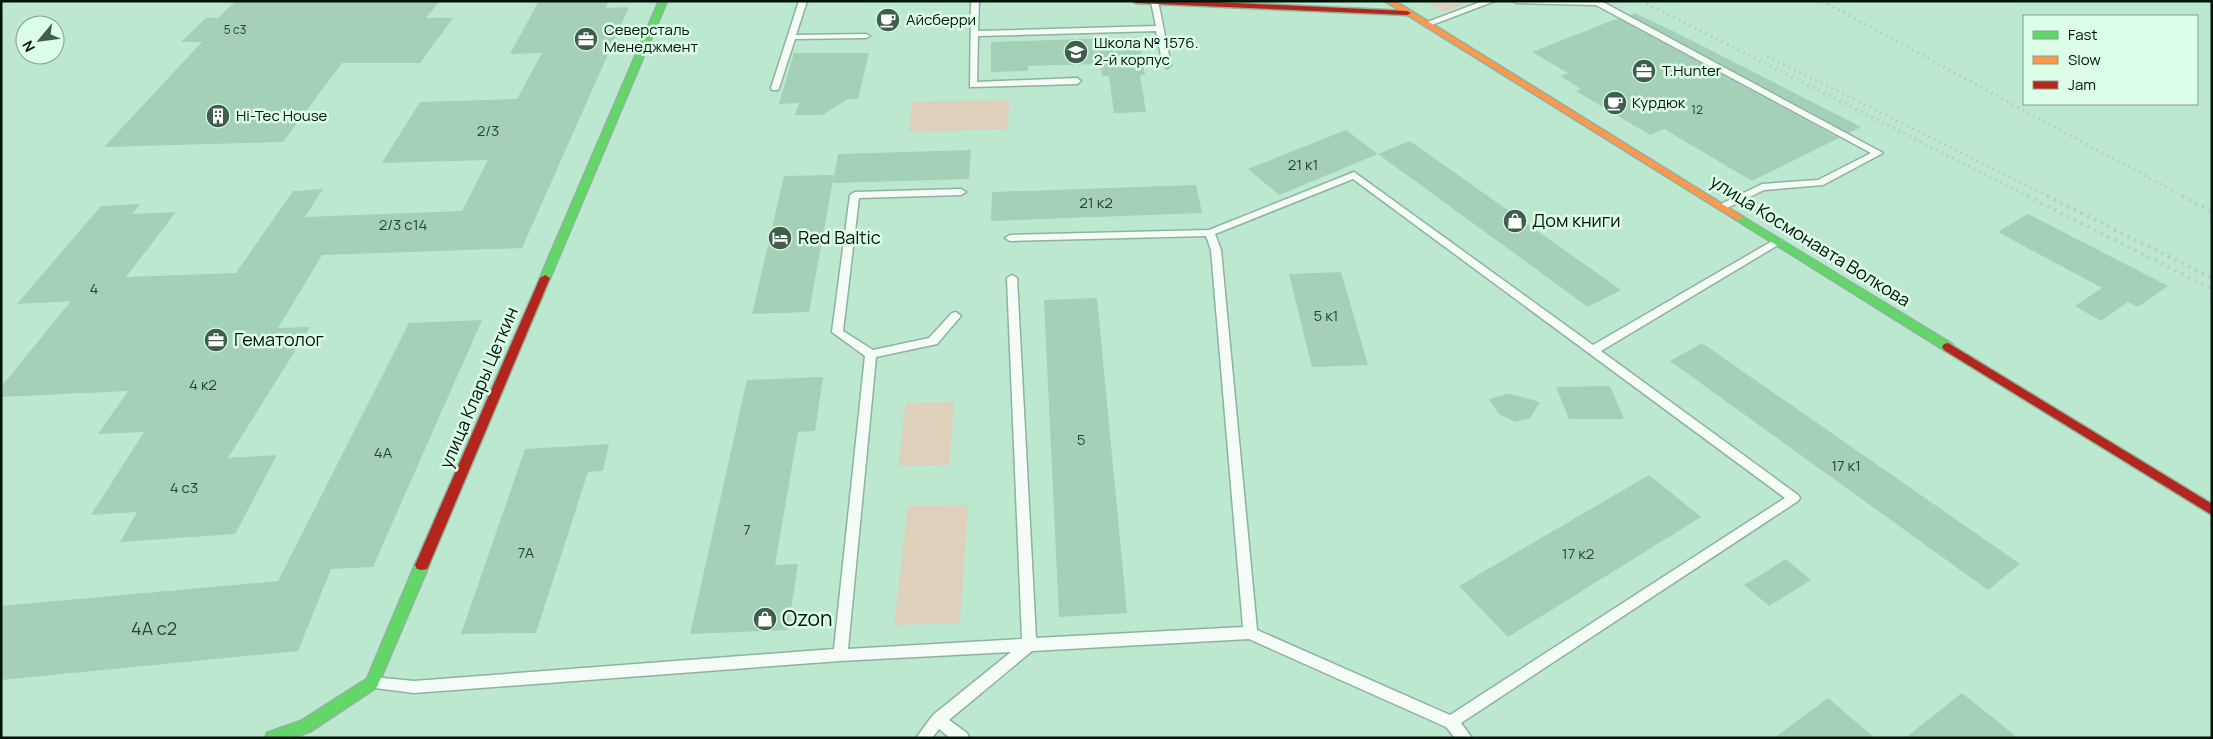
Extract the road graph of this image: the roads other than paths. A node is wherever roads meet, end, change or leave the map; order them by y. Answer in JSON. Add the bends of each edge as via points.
{"nodes":[{"id":1,"x":663,"y":1,"type":"edge"},
{"id":2,"x":803,"y":1,"type":"edge"},
{"id":3,"x":975,"y":1,"type":"edge"},
{"id":4,"x":1136,"y":1,"type":"edge"},
{"id":5,"x":1210,"y":1,"type":"edge"},
{"id":6,"x":1312,"y":1,"type":"edge"},
{"id":7,"x":1389,"y":1,"type":"edge"},
{"id":8,"x":1491,"y":1,"type":"edge"},
{"id":9,"x":1517,"y":1,"type":"edge"},
{"id":10,"x":1155,"y":2,"type":"edge"},
{"id":11,"x":1190,"y":4,"type":"junction"},
{"id":12,"x":1280,"y":6,"type":"junction"},
{"id":13,"x":1408,"y":12,"type":"junction"},
{"id":14,"x":1426,"y":24,"type":"junction"},
{"id":15,"x":1160,"y":28,"type":"junction"},
{"id":16,"x":974,"y":34,"type":"junction"},
{"id":17,"x":866,"y":36,"type":"dead end"},
{"id":18,"x":792,"y":37,"type":"junction"},
{"id":19,"x":1167,"y":64,"type":"dead end"},
{"id":20,"x":1077,"y":81,"type":"dead end"},
{"id":21,"x":775,"y":88,"type":"dead end"},
{"id":22,"x":961,"y":192,"type":"dead end"},
{"id":23,"x":1722,"y":207,"type":"junction"},
{"id":24,"x":1210,"y":233,"type":"junction"},
{"id":25,"x":1010,"y":238,"type":"dead end"},
{"id":26,"x":1778,"y":242,"type":"junction"},
{"id":27,"x":1012,"y":278,"type":"dead end"},
{"id":28,"x":956,"y":316,"type":"dead end"},
{"id":29,"x":1592,"y":351,"type":"junction"},
{"id":30,"x":871,"y":354,"type":"junction"},
{"id":31,"x":2212,"y":510,"type":"edge"},
{"id":32,"x":1250,"y":633,"type":"junction"},
{"id":33,"x":1029,"y":645,"type":"junction"},
{"id":34,"x":840,"y":655,"type":"junction"},
{"id":35,"x":372,"y":683,"type":"junction"},
{"id":36,"x":938,"y":720,"type":"junction"},
{"id":37,"x":1452,"y":722,"type":"junction"},
{"id":38,"x":272,"y":738,"type":"edge"},
{"id":39,"x":923,"y":738,"type":"edge"},
{"id":40,"x":962,"y":738,"type":"edge"},
{"id":41,"x":1465,"y":738,"type":"edge"}],
"edges":[{"from":1,"to":35,"type":"main road","name":"улица Клары Цеткин"},
{"from":2,"to":18,"type":"lane"},
{"from":3,"to":16,"type":"lane"},
{"from":4,"to":10,"type":"main road"},
{"from":5,"to":11,"type":"main road"},
{"from":6,"to":12,"type":"main road"},
{"from":7,"to":13,"type":"main road","name":"улица Космонавта Волкова"},
{"from":8,"to":14,"type":"lane"},
{"from":9,"to":23,"type":"lane","via":[[1598,3],[1878,153],[1820,183],[1762,187]]},
{"from":10,"to":11,"type":"main road"},
{"from":10,"to":15,"type":"lane"},
{"from":11,"to":12,"type":"main road"},
{"from":12,"to":13,"type":"main road"},
{"from":13,"to":14,"type":"main road","name":"улица Космонавта Волкова"},
{"from":14,"to":23,"type":"main road","name":"улица Космонавта Волкова"},
{"from":15,"to":16,"type":"lane"},
{"from":15,"to":19,"type":"lane"},
{"from":16,"to":20,"type":"lane","via":[[973,85]]},
{"from":17,"to":18,"type":"lane"},
{"from":18,"to":21,"type":"lane"},
{"from":22,"to":30,"type":"lane","via":[[855,195],[837,332]]},
{"from":23,"to":26,"type":"main road","name":"улица Космонавта Волкова"},
{"from":24,"to":25,"type":"lane"},
{"from":24,"to":29,"type":"lane","via":[[1354,175]]},
{"from":24,"to":32,"type":"lane","via":[[1216,250]]},
{"from":26,"to":29,"type":"lane"},
{"from":26,"to":31,"type":"main road","name":"улица Космонавта Волкова"},
{"from":27,"to":33,"type":"lane"},
{"from":28,"to":30,"type":"lane","via":[[933,341]]},
{"from":29,"to":37,"type":"lane","via":[[1794,498]]},
{"from":30,"to":34,"type":"lane"},
{"from":32,"to":33,"type":"lane"},
{"from":32,"to":37,"type":"lane"},
{"from":33,"to":34,"type":"lane"},
{"from":33,"to":36,"type":"lane"},
{"from":34,"to":35,"type":"lane","via":[[414,687]]},
{"from":35,"to":38,"type":"main road","via":[[306,726]]},
{"from":36,"to":39,"type":"lane"},
{"from":36,"to":40,"type":"lane"},
{"from":37,"to":41,"type":"lane"}]}
